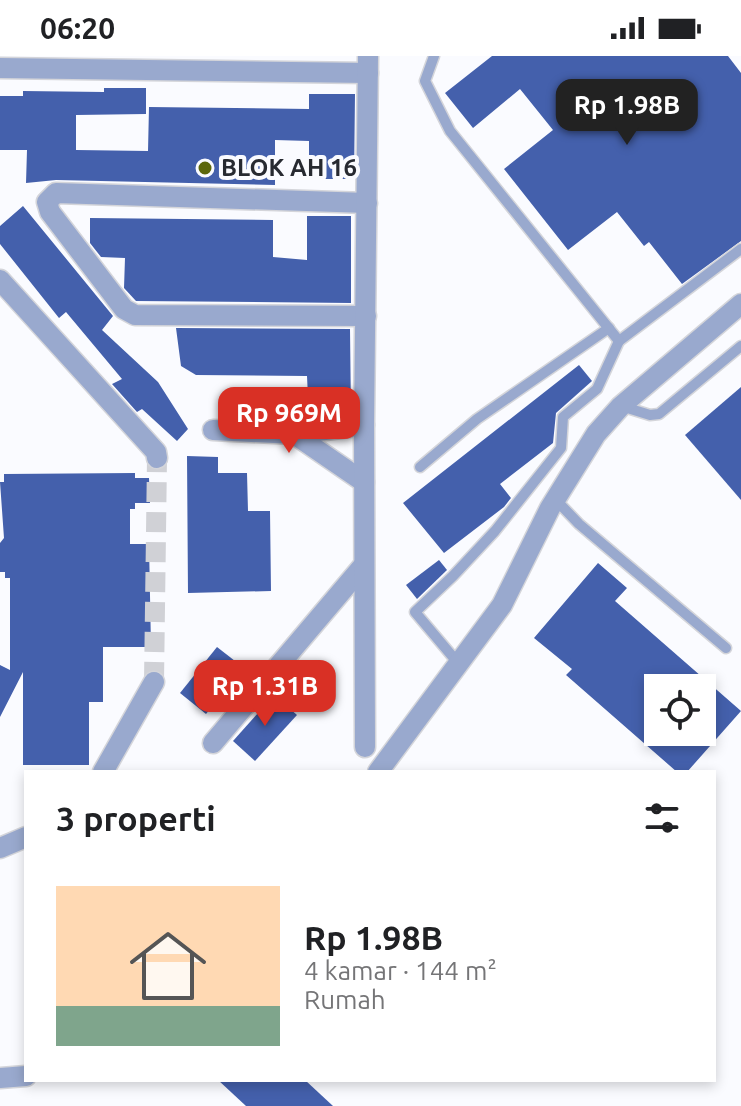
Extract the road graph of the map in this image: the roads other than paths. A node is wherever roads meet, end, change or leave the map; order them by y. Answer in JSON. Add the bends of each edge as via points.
{"nodes":[{"id":1,"x":434,"y":56,"type":"edge"},
{"id":2,"x":368,"y":65,"type":"edge"},
{"id":3,"x":0,"y":68,"type":"edge"},
{"id":4,"x":367,"y":203,"type":"junction"},
{"id":5,"x":741,"y":249,"type":"edge"},
{"id":6,"x":0,"y":280,"type":"edge"},
{"id":7,"x":741,"y":304,"type":"edge"},
{"id":8,"x":366,"y":316,"type":"junction"},
{"id":9,"x":609,"y":328,"type":"junction"},
{"id":10,"x":619,"y":341,"type":"junction"},
{"id":11,"x":741,"y":346,"type":"edge"},
{"id":12,"x":621,"y":406,"type":"junction"},
{"id":13,"x":364,"y":425,"type":"junction"},
{"id":14,"x":213,"y":430,"type":"dead end"},
{"id":15,"x":294,"y":434,"type":"junction"},
{"id":16,"x":157,"y":458,"type":"tunnel mouth"},
{"id":17,"x":420,"y":467,"type":"dead end"},
{"id":18,"x":364,"y":482,"type":"junction"},
{"id":19,"x":556,"y":500,"type":"junction"},
{"id":20,"x":363,"y":566,"type":"junction"},
{"id":21,"x":726,"y":648,"type":"dead end"},
{"id":22,"x":458,"y":663,"type":"junction"},
{"id":23,"x":154,"y":682,"type":"tunnel mouth"},
{"id":24,"x":213,"y":743,"type":"dead end"},
{"id":25,"x":365,"y":747,"type":"dead end"},
{"id":26,"x":104,"y":770,"type":"edge"},
{"id":27,"x":379,"y":770,"type":"edge"},
{"id":28,"x":24,"y":838,"type":"edge"},
{"id":29,"x":0,"y":848,"type":"edge"},
{"id":30,"x":24,"y":1076,"type":"edge"},
{"id":31,"x":0,"y":1078,"type":"edge"}],
"edges":[{"from":1,"to":9,"type":"lane","via":[[425,81],[450,131]]},
{"from":2,"to":3,"type":"street"},
{"from":2,"to":4,"type":"street"},
{"from":4,"to":8,"type":"street"},
{"from":4,"to":8,"type":"street","via":[[56,193],[47,202],[124,309],[135,315]]},
{"from":5,"to":10,"type":"lane"},
{"from":6,"to":16,"type":"street"},
{"from":7,"to":12,"type":"street"},
{"from":8,"to":13,"type":"street"},
{"from":9,"to":10,"type":"lane"},
{"from":9,"to":17,"type":"lane","via":[[477,419]]},
{"from":10,"to":22,"type":"lane","via":[[598,388],[563,418],[561,448],[495,531],[414,612]]},
{"from":11,"to":12,"type":"lane","via":[[659,414]]},
{"from":12,"to":19,"type":"street","via":[[596,434]]},
{"from":13,"to":15,"type":"street"},
{"from":13,"to":18,"type":"street"},
{"from":14,"to":15,"type":"street"},
{"from":15,"to":18,"type":"street"},
{"from":18,"to":20,"type":"street"},
{"from":19,"to":21,"type":"lane"},
{"from":19,"to":22,"type":"street","via":[[502,605]]},
{"from":20,"to":24,"type":"street"},
{"from":20,"to":25,"type":"street"},
{"from":22,"to":27,"type":"street"},
{"from":23,"to":26,"type":"street"},
{"from":28,"to":29,"type":"street"},
{"from":30,"to":31,"type":"street"}]}
